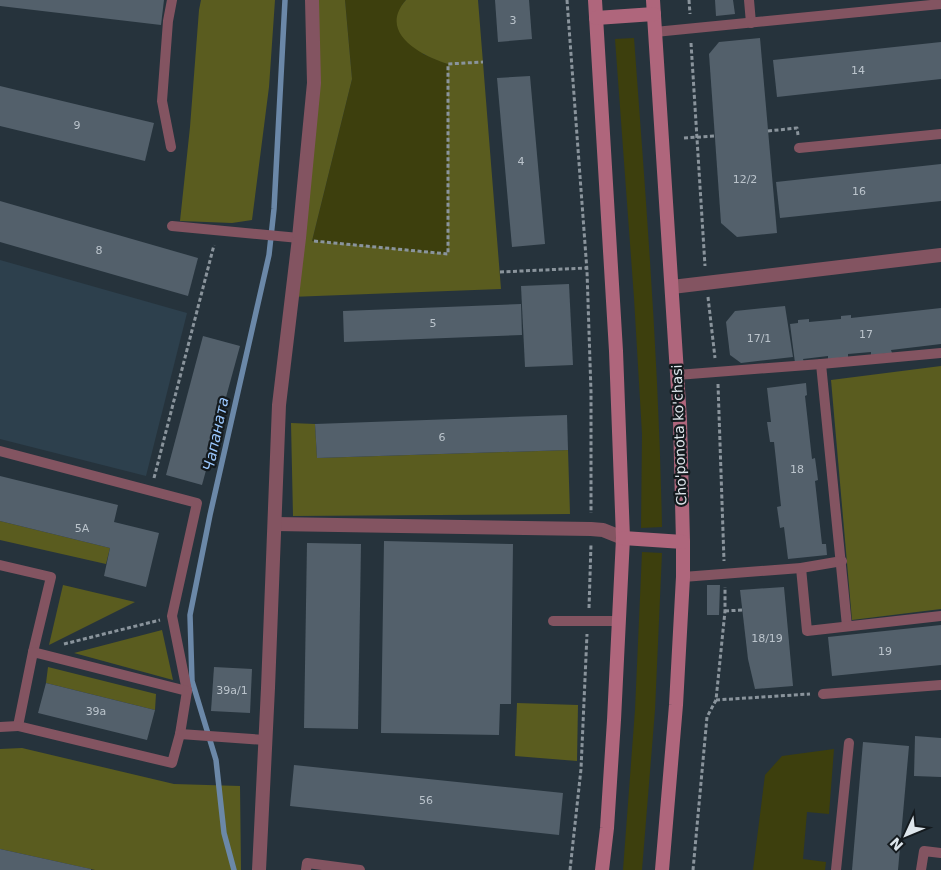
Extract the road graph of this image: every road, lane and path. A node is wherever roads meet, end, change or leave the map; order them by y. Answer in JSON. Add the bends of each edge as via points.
{"nodes":[{"id":1,"x":172,"y":0,"type":"edge"},
{"id":2,"x":312,"y":0,"type":"edge"},
{"id":3,"x":567,"y":0,"type":"edge"},
{"id":4,"x":595,"y":0,"type":"edge"},
{"id":5,"x":689,"y":0,"type":"edge"},
{"id":6,"x":749,"y":0,"type":"edge"},
{"id":7,"x":941,"y":4,"type":"edge"},
{"id":8,"x":653,"y":7,"type":"edge"},
{"id":9,"x":596,"y":18,"type":"junction"},
{"id":10,"x":751,"y":23,"type":"junction"},
{"id":11,"x":690,"y":30,"type":"junction"},
{"id":12,"x":655,"y":32,"type":"junction"},
{"id":13,"x":483,"y":62,"type":"dead end"},
{"id":14,"x":768,"y":131,"type":"dead end"},
{"id":15,"x":941,"y":134,"type":"edge"},
{"id":16,"x":714,"y":136,"type":"dead end"},
{"id":17,"x":684,"y":138,"type":"dead end"},
{"id":18,"x":697,"y":138,"type":"junction"},
{"id":19,"x":171,"y":147,"type":"dead end"},
{"id":20,"x":799,"y":148,"type":"joint"},
{"id":21,"x":172,"y":226,"type":"dead end"},
{"id":22,"x":218,"y":231,"type":"junction"},
{"id":23,"x":299,"y":238,"type":"junction"},
{"id":24,"x":941,"y":255,"type":"edge"},
{"id":25,"x":586,"y":268,"type":"junction"},
{"id":26,"x":500,"y":272,"type":"dead end"},
{"id":27,"x":706,"y":284,"type":"junction"},
{"id":28,"x":672,"y":288,"type":"junction"},
{"id":29,"x":941,"y":353,"type":"edge"},
{"id":30,"x":821,"y":364,"type":"junction"},
{"id":31,"x":717,"y":372,"type":"junction"},
{"id":32,"x":677,"y":375,"type":"junction"},
{"id":33,"x":0,"y":451,"type":"edge"},
{"id":34,"x":150,"y":491,"type":"junction"},
{"id":35,"x":275,"y":524,"type":"junction"},
{"id":36,"x":592,"y":529,"type":"junction"},
{"id":37,"x":623,"y":538,"type":"junction"},
{"id":38,"x":683,"y":542,"type":"junction"},
{"id":39,"x":842,"y":561,"type":"junction"},
{"id":40,"x":0,"y":565,"type":"edge"},
{"id":41,"x":801,"y":568,"type":"junction"},
{"id":42,"x":724,"y":574,"type":"junction"},
{"id":43,"x":683,"y":577,"type":"junction"},
{"id":44,"x":742,"y":610,"type":"dead end"},
{"id":45,"x":725,"y":611,"type":"junction"},
{"id":46,"x":172,"y":616,"type":"junction"},
{"id":47,"x":941,"y":616,"type":"edge"},
{"id":48,"x":553,"y":620,"type":"dead end"},
{"id":49,"x":588,"y":620,"type":"junction"},
{"id":50,"x":619,"y":622,"type":"junction"},
{"id":51,"x":848,"y":626,"type":"junction"},
{"id":52,"x":60,"y":645,"type":"dead end"},
{"id":53,"x":33,"y":652,"type":"junction"},
{"id":54,"x":941,"y":685,"type":"edge"},
{"id":55,"x":187,"y":691,"type":"junction"},
{"id":56,"x":823,"y":694,"type":"joint"},
{"id":57,"x":716,"y":700,"type":"junction"},
{"id":58,"x":18,"y":726,"type":"junction"},
{"id":59,"x":0,"y":727,"type":"edge"},
{"id":60,"x":180,"y":734,"type":"junction"},
{"id":61,"x":265,"y":740,"type":"junction"},
{"id":62,"x":849,"y":743,"type":"dead end"},
{"id":63,"x":941,"y":853,"type":"edge"},
{"id":64,"x":259,"y":870,"type":"edge"},
{"id":65,"x":306,"y":870,"type":"edge"},
{"id":66,"x":360,"y":870,"type":"edge"},
{"id":67,"x":570,"y":870,"type":"edge"},
{"id":68,"x":602,"y":870,"type":"edge"},
{"id":69,"x":662,"y":870,"type":"edge"},
{"id":70,"x":693,"y":870,"type":"edge"},
{"id":71,"x":836,"y":870,"type":"edge"},
{"id":72,"x":921,"y":870,"type":"edge"}],
"edges":[{"from":1,"to":19,"type":"lane","via":[[162,101]]},
{"from":2,"to":23,"type":"street","via":[[314,83]]},
{"from":3,"to":25,"type":"path"},
{"from":4,"to":9,"type":"main road"},
{"from":5,"to":11,"type":"path"},
{"from":6,"to":10,"type":"lane"},
{"from":7,"to":10,"type":"lane"},
{"from":8,"to":9,"type":"main road"},
{"from":8,"to":12,"type":"main road","name":"Cho'ponota ko'chasi"},
{"from":9,"to":37,"type":"main road","via":[[616,351]]},
{"from":10,"to":11,"type":"lane"},
{"from":11,"to":12,"type":"lane"},
{"from":11,"to":18,"type":"path"},
{"from":12,"to":28,"type":"main road","name":"Cho'ponota ko'chasi"},
{"from":13,"to":23,"type":"path","via":[[448,64],[448,254]]},
{"from":14,"to":20,"type":"path","via":[[797,128]]},
{"from":15,"to":20,"type":"lane"},
{"from":16,"to":18,"type":"path"},
{"from":17,"to":18,"type":"path"},
{"from":18,"to":27,"type":"path"},
{"from":21,"to":22,"type":"lane"},
{"from":22,"to":23,"type":"lane"},
{"from":22,"to":34,"type":"path"},
{"from":23,"to":35,"type":"street","via":[[278,405]]},
{"from":24,"to":27,"type":"street"},
{"from":25,"to":26,"type":"path"},
{"from":25,"to":36,"type":"path"},
{"from":27,"to":28,"type":"street"},
{"from":27,"to":31,"type":"path"},
{"from":28,"to":32,"type":"main road","name":"Cho'ponota ko'chasi"},
{"from":29,"to":30,"type":"lane"},
{"from":30,"to":31,"type":"lane"},
{"from":30,"to":39,"type":"lane"},
{"from":31,"to":32,"type":"lane"},
{"from":31,"to":42,"type":"path"},
{"from":32,"to":38,"type":"main road","name":"Cho'ponota ko'chasi"},
{"from":33,"to":34,"type":"lane"},
{"from":34,"to":46,"type":"lane","via":[[197,503]]},
{"from":35,"to":36,"type":"street"},
{"from":35,"to":61,"type":"street"},
{"from":36,"to":37,"type":"street"},
{"from":36,"to":49,"type":"path"},
{"from":37,"to":38,"type":"main road"},
{"from":37,"to":50,"type":"main road"},
{"from":38,"to":43,"type":"main road","name":"Cho'ponota ko'chasi"},
{"from":39,"to":41,"type":"lane"},
{"from":39,"to":51,"type":"lane"},
{"from":40,"to":53,"type":"lane","via":[[51,577]]},
{"from":41,"to":42,"type":"lane"},
{"from":41,"to":51,"type":"lane","via":[[807,631]]},
{"from":42,"to":43,"type":"lane"},
{"from":42,"to":45,"type":"path"},
{"from":43,"to":69,"type":"main road","name":"Cho'ponota ko'chasi"},
{"from":44,"to":45,"type":"path"},
{"from":45,"to":57,"type":"path"},
{"from":46,"to":52,"type":"path"},
{"from":46,"to":55,"type":"lane"},
{"from":47,"to":51,"type":"lane"},
{"from":48,"to":49,"type":"lane"},
{"from":49,"to":50,"type":"lane"},
{"from":49,"to":67,"type":"path","via":[[580,769]]},
{"from":50,"to":68,"type":"main road"},
{"from":53,"to":55,"type":"lane"},
{"from":53,"to":58,"type":"lane"},
{"from":54,"to":56,"type":"lane"},
{"from":55,"to":60,"type":"lane"},
{"from":56,"to":57,"type":"path"},
{"from":57,"to":70,"type":"path","via":[[707,717]]},
{"from":58,"to":59,"type":"lane"},
{"from":58,"to":60,"type":"lane","via":[[172,763]]},
{"from":60,"to":61,"type":"lane"},
{"from":61,"to":64,"type":"street"},
{"from":62,"to":71,"type":"lane"},
{"from":63,"to":72,"type":"lane","via":[[924,851]]},
{"from":65,"to":66,"type":"lane","via":[[307,863]]}]}
